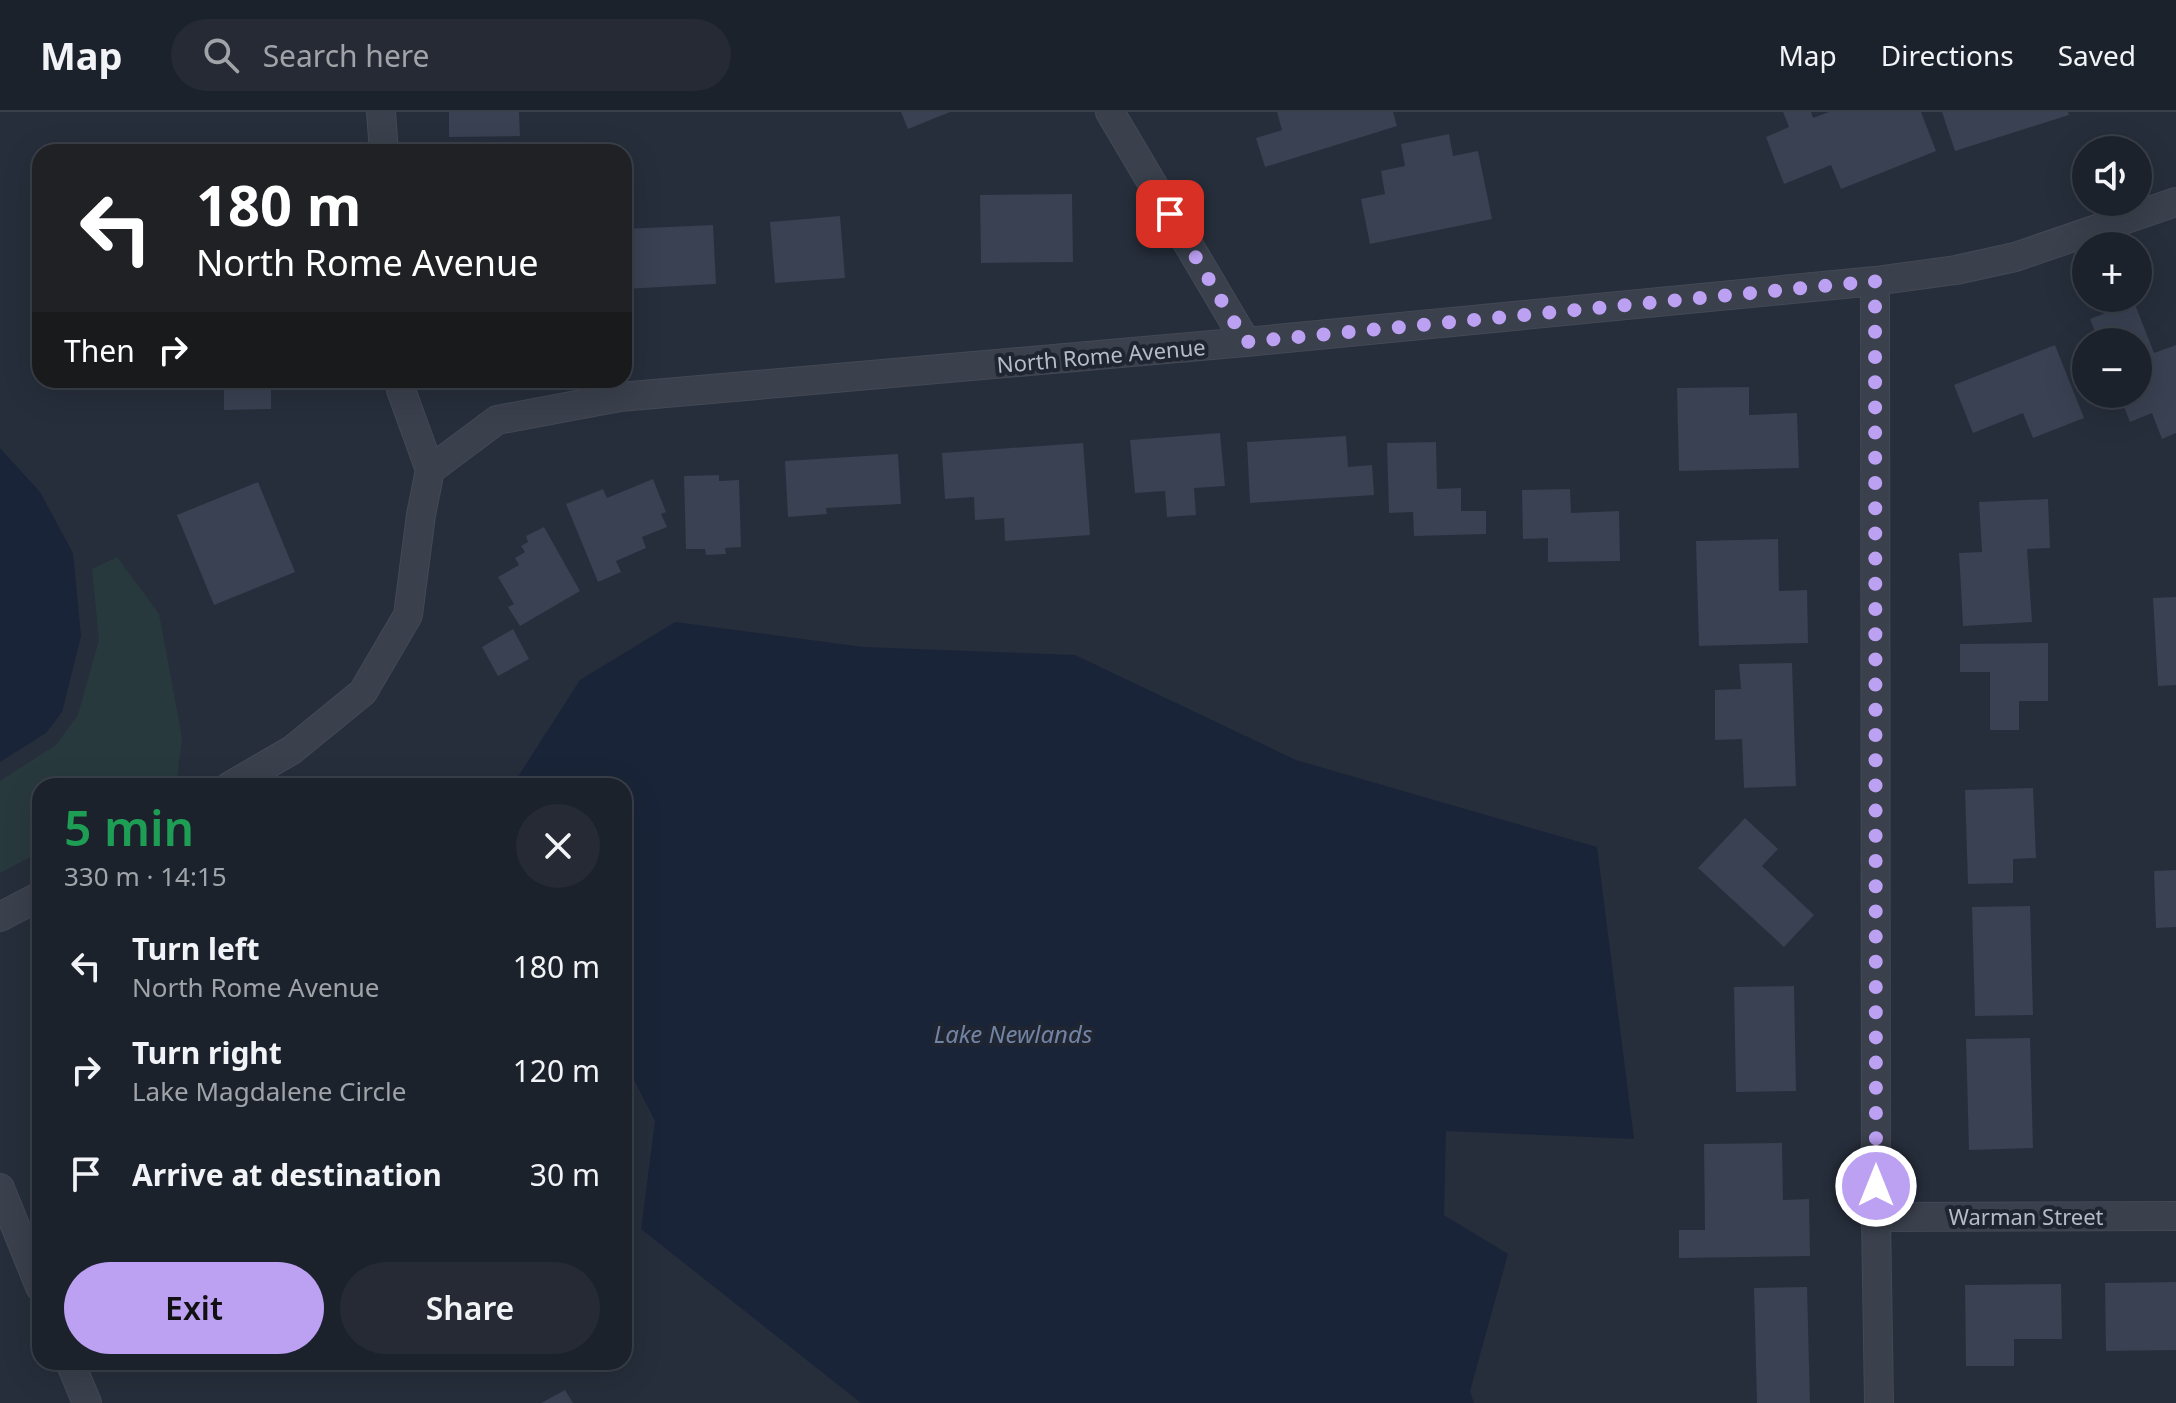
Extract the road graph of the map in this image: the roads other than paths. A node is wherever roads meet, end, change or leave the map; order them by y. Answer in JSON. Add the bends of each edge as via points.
{"nodes":[{"id":1,"x":381,"y":112,"type":"edge"},
{"id":2,"x":1110,"y":112,"type":"edge"},
{"id":3,"x":383,"y":144,"type":"edge"},
{"id":4,"x":2176,"y":202,"type":"edge"},
{"id":5,"x":1875,"y":281,"type":"junction"},
{"id":6,"x":1246,"y":342,"type":"junction"},
{"id":7,"x":401,"y":388,"type":"edge"},
{"id":8,"x":430,"y":470,"type":"junction"},
{"id":9,"x":244,"y":778,"type":"edge"},
{"id":10,"x":32,"y":900,"type":"edge"},
{"id":11,"x":0,"y":917,"type":"edge"},
{"id":12,"x":0,"y":1188,"type":"edge"},
{"id":13,"x":2176,"y":1216,"type":"edge"},
{"id":14,"x":1876,"y":1217,"type":"junction"},
{"id":15,"x":32,"y":1267,"type":"edge"},
{"id":16,"x":73,"y":1370,"type":"edge"},
{"id":17,"x":87,"y":1403,"type":"edge"},
{"id":18,"x":1879,"y":1403,"type":"edge"}],
"edges":[{"from":1,"to":3,"type":"street"},
{"from":2,"to":6,"type":"street"},
{"from":4,"to":5,"type":"street","name":"North Rome Avenue","via":[[2015,257]]},
{"from":5,"to":6,"type":"street","name":"North Rome Avenue"},
{"from":5,"to":14,"type":"street"},
{"from":6,"to":8,"type":"street","name":"North Rome Avenue","via":[[620,397],[497,420]]},
{"from":7,"to":8,"type":"street"},
{"from":8,"to":9,"type":"street","via":[[408,615],[363,692],[292,750]]},
{"from":10,"to":11,"type":"street"},
{"from":12,"to":15,"type":"street"},
{"from":13,"to":14,"type":"street","name":"Warman Street"},
{"from":14,"to":18,"type":"street"},
{"from":16,"to":17,"type":"street"}]}
